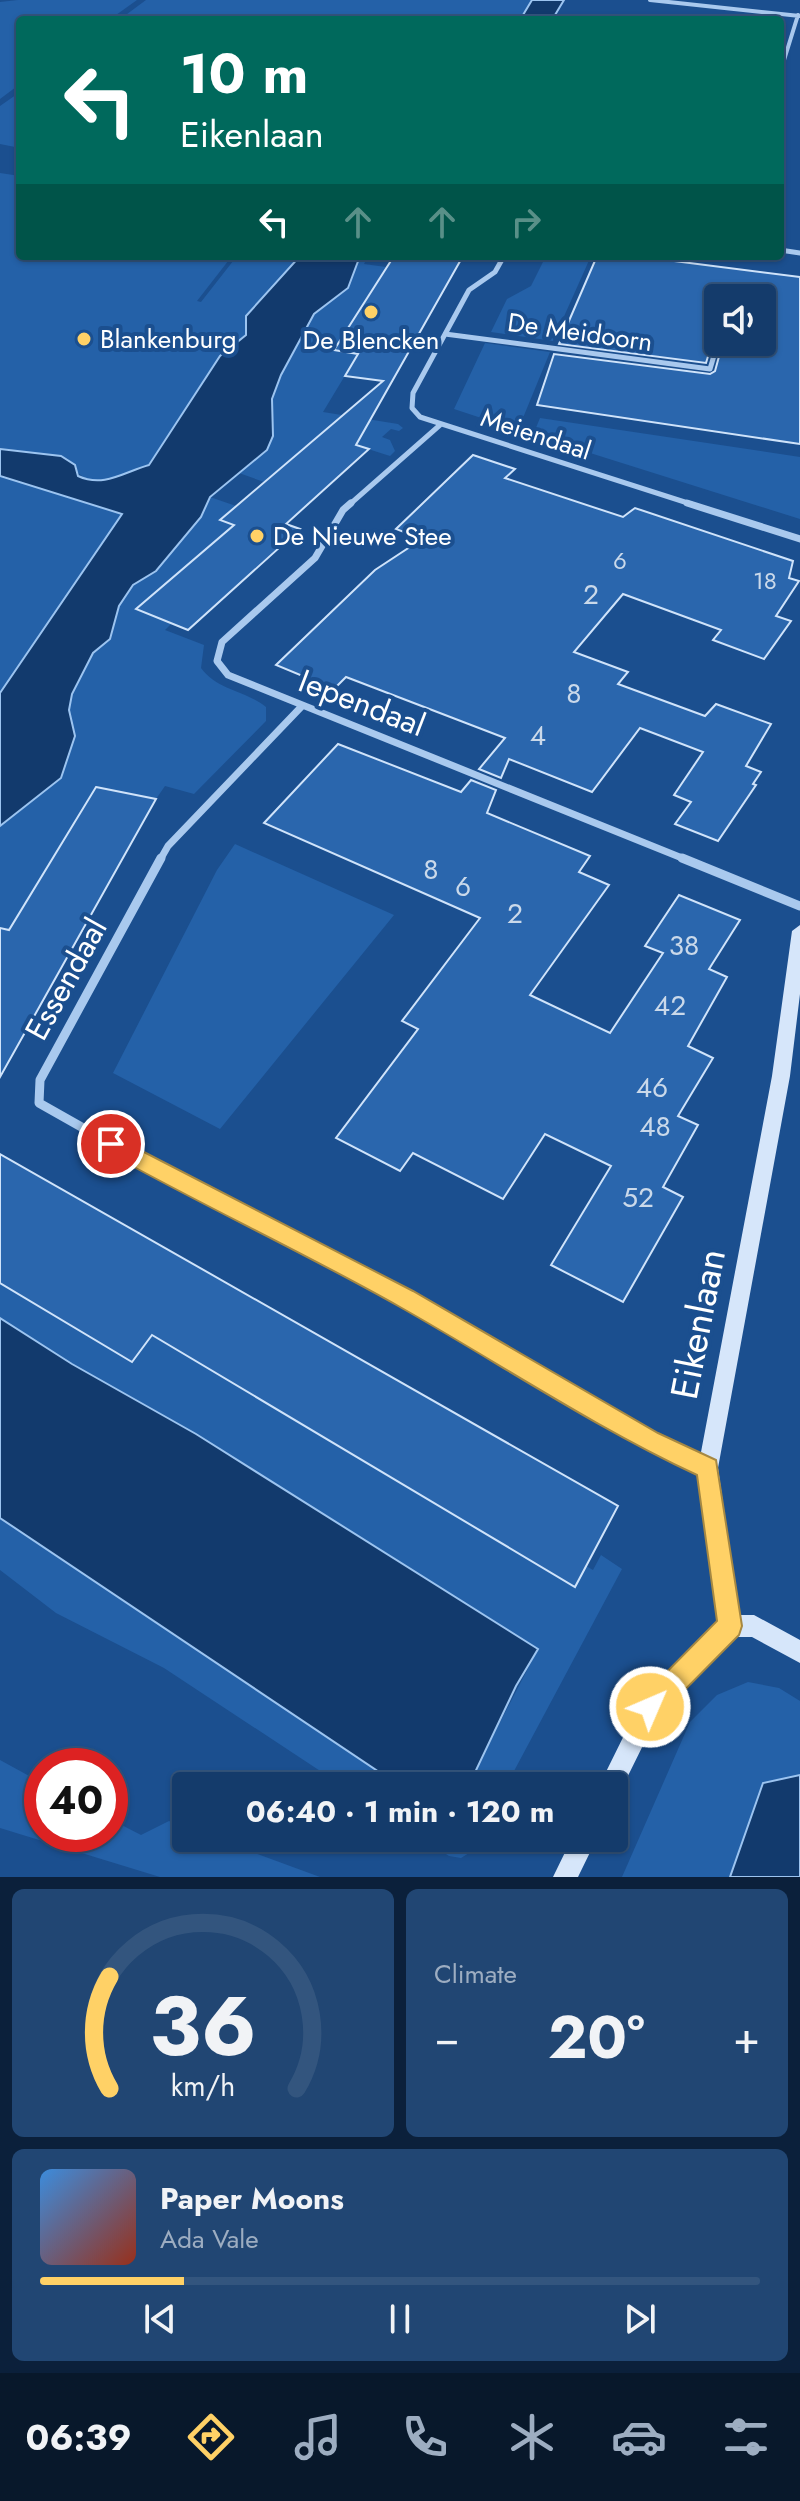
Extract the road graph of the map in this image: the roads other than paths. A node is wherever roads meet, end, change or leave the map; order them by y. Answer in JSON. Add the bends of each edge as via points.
{"nodes":[{"id":1,"x":650,"y":0,"type":"edge"},
{"id":2,"x":799,"y":16,"type":"edge"},
{"id":3,"x":784,"y":61,"type":"edge"},
{"id":4,"x":501,"y":260,"type":"edge"},
{"id":5,"x":445,"y":334,"type":"junction"},
{"id":6,"x":714,"y":356,"type":"edge"},
{"id":7,"x":440,"y":425,"type":"junction"},
{"id":8,"x":800,"y":539,"type":"edge"},
{"id":9,"x":302,"y":706,"type":"junction"},
{"id":10,"x":800,"y":906,"type":"edge"},
{"id":11,"x":800,"y":931,"type":"edge"},
{"id":12,"x":793,"y":1044,"type":"edge"},
{"id":13,"x":708,"y":1468,"type":"junction"},
{"id":14,"x":730,"y":1626,"type":"junction"},
{"id":15,"x":800,"y":1652,"type":"edge"},
{"id":16,"x":618,"y":1772,"type":"edge"},
{"id":17,"x":578,"y":1852,"type":"edge"},
{"id":18,"x":565,"y":1877,"type":"edge"}],
"edges":[{"from":1,"to":2,"type":"street"},
{"from":2,"to":3,"type":"street"},
{"from":4,"to":5,"type":"street","name":"Meiendaal","via":[[469,290]]},
{"from":5,"to":6,"type":"street","name":"De Meidoorn","via":[[710,369]]},
{"from":5,"to":7,"type":"street","name":"Meiendaal","via":[[411,402],[420,417]]},
{"from":7,"to":8,"type":"street","name":"Meiendaal"},
{"from":7,"to":9,"type":"street","name":"Iependaal","via":[[343,510],[315,558],[222,642],[217,661],[228,675]]},
{"from":9,"to":10,"type":"street","name":"Iependaal"},
{"from":9,"to":13,"type":"street","name":"Essendaal","via":[[168,846],[40,1080],[39,1103],[207,1198],[405,1298],[649,1441]]},
{"from":11,"to":12,"type":"street","name":"Eikenlaan"},
{"from":12,"to":13,"type":"street","name":"Eikenlaan"},
{"from":13,"to":14,"type":"street","name":"Eikenlaan"},
{"from":14,"to":15,"type":"street","via":[[754,1626]]},
{"from":14,"to":16,"type":"street","via":[[650,1707]]},
{"from":17,"to":18,"type":"street"}]}
